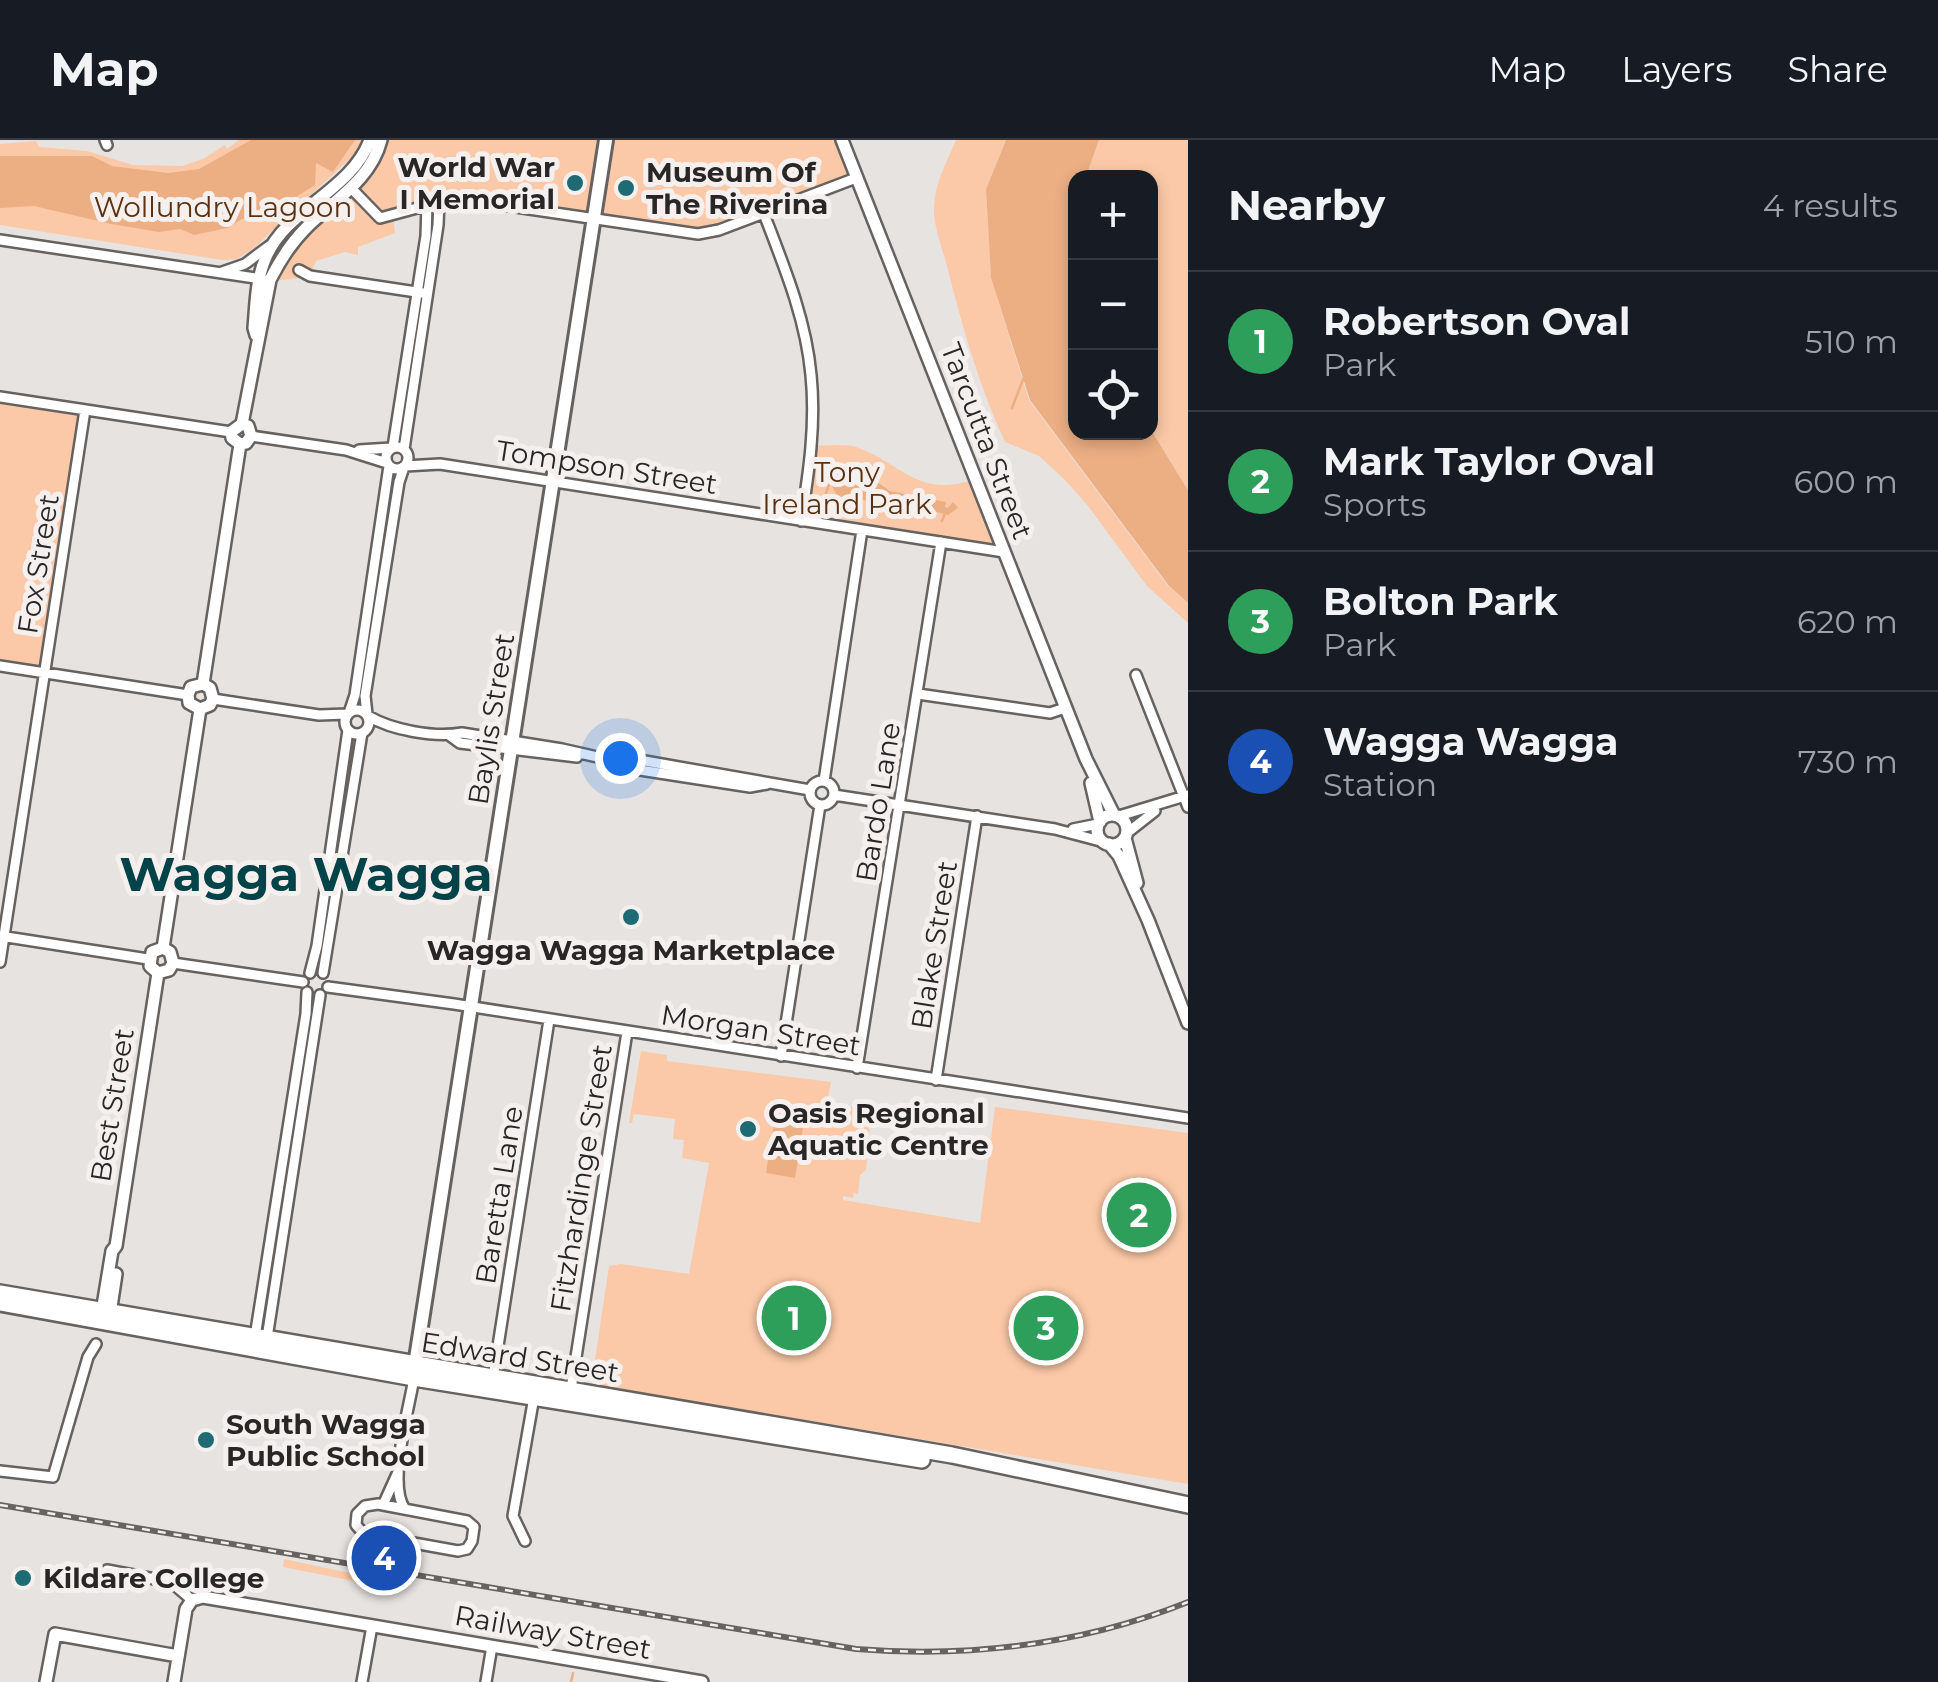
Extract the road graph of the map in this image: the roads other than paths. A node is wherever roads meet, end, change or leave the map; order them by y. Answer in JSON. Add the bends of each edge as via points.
{"nodes":[{"id":1,"x":370,"y":140,"type":"edge"},
{"id":2,"x":381,"y":140,"type":"edge"},
{"id":3,"x":606,"y":140,"type":"edge"},
{"id":4,"x":842,"y":140,"type":"edge"},
{"id":5,"x":856,"y":178,"type":"junction"},
{"id":6,"x":347,"y":184,"type":"junction"},
{"id":7,"x":439,"y":200,"type":"junction"},
{"id":8,"x":427,"y":204,"type":"junction"},
{"id":9,"x":406,"y":212,"type":"junction"},
{"id":10,"x":764,"y":214,"type":"junction"},
{"id":11,"x":594,"y":219,"type":"junction"},
{"id":12,"x":427,"y":228,"type":"junction"},
{"id":13,"x":277,"y":239,"type":"junction"},
{"id":14,"x":0,"y":240,"type":"edge"},
{"id":15,"x":299,"y":270,"type":"dead end"},
{"id":16,"x":219,"y":272,"type":"junction"},
{"id":17,"x":264,"y":279,"type":"junction"},
{"id":18,"x":423,"y":293,"type":"junction"},
{"id":19,"x":0,"y":397,"type":"edge"},
{"id":20,"x":85,"y":410,"type":"junction"},
{"id":21,"x":237,"y":428,"type":"junction"},
{"id":22,"x":252,"y":436,"type":"junction"},
{"id":23,"x":240,"y":444,"type":"junction"},
{"id":24,"x":398,"y":448,"type":"junction"},
{"id":25,"x":346,"y":450,"type":"junction"},
{"id":26,"x":440,"y":464,"type":"junction"},
{"id":27,"x":388,"y":465,"type":"junction"},
{"id":28,"x":404,"y":466,"type":"junction"},
{"id":29,"x":553,"y":482,"type":"junction"},
{"id":30,"x":802,"y":520,"type":"junction"},
{"id":31,"x":386,"y":528,"type":"junction"},
{"id":32,"x":862,"y":530,"type":"junction"},
{"id":33,"x":942,"y":542,"type":"junction"},
{"id":34,"x":1004,"y":552,"type":"junction"},
{"id":35,"x":367,"y":651,"type":"junction"},
{"id":36,"x":0,"y":666,"type":"edge"},
{"id":37,"x":44,"y":673,"type":"junction"},
{"id":38,"x":1136,"y":675,"type":"dead end"},
{"id":39,"x":203,"y":684,"type":"junction"},
{"id":40,"x":918,"y":694,"type":"junction"},
{"id":41,"x":188,"y":695,"type":"junction"},
{"id":42,"x":213,"y":699,"type":"junction"},
{"id":43,"x":1066,"y":708,"type":"junction"},
{"id":44,"x":200,"y":709,"type":"junction"},
{"id":45,"x":348,"y":714,"type":"junction"},
{"id":46,"x":319,"y":715,"type":"junction"},
{"id":47,"x":367,"y":715,"type":"junction"},
{"id":48,"x":393,"y":727,"type":"junction"},
{"id":49,"x":347,"y":728,"type":"junction"},
{"id":50,"x":363,"y":733,"type":"junction"},
{"id":51,"x":512,"y":746,"type":"junction"},
{"id":52,"x":1086,"y":759,"type":"junction"},
{"id":53,"x":824,"y":781,"type":"junction"},
{"id":54,"x":346,"y":788,"type":"junction"},
{"id":55,"x":810,"y":790,"type":"junction"},
{"id":56,"x":834,"y":795,"type":"junction"},
{"id":57,"x":1187,"y":800,"type":"edge"},
{"id":58,"x":1170,"y":803,"type":"junction"},
{"id":59,"x":900,"y":804,"type":"junction"},
{"id":60,"x":820,"y":805,"type":"junction"},
{"id":61,"x":977,"y":816,"type":"junction"},
{"id":62,"x":1116,"y":816,"type":"junction"},
{"id":63,"x":1099,"y":823,"type":"junction"},
{"id":64,"x":1055,"y":829,"type":"junction"},
{"id":65,"x":1126,"y":835,"type":"junction"},
{"id":66,"x":1107,"y":843,"type":"junction"},
{"id":67,"x":327,"y":912,"type":"junction"},
{"id":68,"x":1148,"y":920,"type":"junction"},
{"id":69,"x":2,"y":936,"type":"edge"},
{"id":70,"x":162,"y":948,"type":"junction"},
{"id":71,"x":148,"y":959,"type":"junction"},
{"id":72,"x":0,"y":962,"type":"edge"},
{"id":73,"x":173,"y":963,"type":"junction"},
{"id":74,"x":158,"y":973,"type":"junction"},
{"id":75,"x":323,"y":973,"type":"junction"},
{"id":76,"x":307,"y":982,"type":"junction"},
{"id":77,"x":324,"y":991,"type":"junction"},
{"id":78,"x":471,"y":1007,"type":"junction"},
{"id":79,"x":549,"y":1020,"type":"junction"},
{"id":80,"x":1188,"y":1023,"type":"edge"},
{"id":81,"x":626,"y":1032,"type":"junction"},
{"id":82,"x":306,"y":1050,"type":"junction"},
{"id":83,"x":781,"y":1056,"type":"junction"},
{"id":84,"x":857,"y":1068,"type":"junction"},
{"id":85,"x":936,"y":1080,"type":"junction"},
{"id":86,"x":1188,"y":1118,"type":"edge"},
{"id":87,"x":292,"y":1141,"type":"junction"},
{"id":88,"x":279,"y":1183,"type":"junction"},
{"id":89,"x":291,"y":1185,"type":"junction"},
{"id":90,"x":272,"y":1230,"type":"junction"},
{"id":91,"x":284,"y":1232,"type":"junction"},
{"id":92,"x":264,"y":1274,"type":"junction"},
{"id":93,"x":276,"y":1276,"type":"junction"},
{"id":94,"x":0,"y":1294,"type":"edge"},
{"id":95,"x":0,"y":1303,"type":"edge"},
{"id":96,"x":105,"y":1317,"type":"junction"},
{"id":97,"x":260,"y":1338,"type":"junction"},
{"id":98,"x":96,"y":1344,"type":"dead end"},
{"id":99,"x":414,"y":1372,"type":"junction"},
{"id":100,"x":493,"y":1378,"type":"junction"},
{"id":101,"x":570,"y":1396,"type":"junction"},
{"id":102,"x":534,"y":1397,"type":"junction"},
{"id":103,"x":0,"y":1471,"type":"edge"},
{"id":104,"x":398,"y":1472,"type":"junction"},
{"id":105,"x":1068,"y":1481,"type":"junction"},
{"id":106,"x":1188,"y":1496,"type":"edge"},
{"id":107,"x":382,"y":1505,"type":"junction"},
{"id":108,"x":1188,"y":1505,"type":"edge"},
{"id":109,"x":405,"y":1509,"type":"junction"},
{"id":110,"x":526,"y":1542,"type":"dead end"},
{"id":111,"x":108,"y":1570,"type":"dead end"},
{"id":112,"x":192,"y":1600,"type":"junction"},
{"id":113,"x":372,"y":1626,"type":"junction"},
{"id":114,"x":492,"y":1646,"type":"junction"},
{"id":115,"x":178,"y":1656,"type":"junction"},
{"id":116,"x":673,"y":1680,"type":"edge"},
{"id":117,"x":46,"y":1682,"type":"edge"},
{"id":118,"x":174,"y":1682,"type":"edge"},
{"id":119,"x":362,"y":1682,"type":"edge"},
{"id":120,"x":486,"y":1682,"type":"edge"},
{"id":121,"x":702,"y":1682,"type":"edge"}],
"edges":[{"from":1,"to":6,"type":"street"},
{"from":2,"to":6,"type":"street","via":[[370,168]]},
{"from":3,"to":11,"type":"main road","name":"Baylis Street"},
{"from":4,"to":5,"type":"street","name":"Tarcutta Street"},
{"from":5,"to":10,"type":"street"},
{"from":5,"to":34,"type":"street","name":"Tarcutta Street"},
{"from":6,"to":9,"type":"street","via":[[380,218]]},
{"from":6,"to":13,"type":"street"},
{"from":6,"to":17,"type":"street"},
{"from":7,"to":8,"type":"street"},
{"from":7,"to":11,"type":"street"},
{"from":7,"to":18,"type":"street"},
{"from":8,"to":9,"type":"street"},
{"from":8,"to":12,"type":"street"},
{"from":9,"to":12,"type":"street"},
{"from":10,"to":11,"type":"street","via":[[698,234]]},
{"from":10,"to":30,"type":"street","via":[[793,294],[811,376],[812,446]]},
{"from":11,"to":29,"type":"main road","name":"Baylis Street"},
{"from":12,"to":18,"type":"street"},
{"from":13,"to":16,"type":"street","via":[[245,264]]},
{"from":13,"to":17,"type":"street","via":[[265,259]]},
{"from":14,"to":16,"type":"street"},
{"from":15,"to":18,"type":"street"},
{"from":16,"to":17,"type":"street"},
{"from":17,"to":21,"type":"street"},
{"from":18,"to":24,"type":"street"},
{"from":19,"to":20,"type":"street"},
{"from":20,"to":21,"type":"street"},
{"from":20,"to":37,"type":"street","name":"Fox Street"},
{"from":21,"to":22,"type":"street","via":[[248,426]]},
{"from":21,"to":23,"type":"street","via":[[232,438]]},
{"from":22,"to":23,"type":"street"},
{"from":22,"to":25,"type":"street","name":"Tompson Street"},
{"from":23,"to":39,"type":"street"},
{"from":24,"to":25,"type":"street","name":"Tompson Street"},
{"from":24,"to":26,"type":"street","name":"Tompson Street"},
{"from":24,"to":27,"type":"street","via":[[386,457]]},
{"from":24,"to":28,"type":"street","via":[[408,460]]},
{"from":25,"to":27,"type":"street","name":"Tompson Street"},
{"from":26,"to":28,"type":"street","name":"Tompson Street"},
{"from":26,"to":29,"type":"street","name":"Tompson Street"},
{"from":27,"to":28,"type":"street"},
{"from":27,"to":31,"type":"street"},
{"from":28,"to":31,"type":"street"},
{"from":29,"to":30,"type":"street","name":"Tompson Street"},
{"from":29,"to":51,"type":"main road","name":"Baylis Street"},
{"from":30,"to":32,"type":"street","name":"Tompson Street"},
{"from":31,"to":35,"type":"street"},
{"from":32,"to":33,"type":"street","name":"Tompson Street"},
{"from":32,"to":53,"type":"street"},
{"from":33,"to":34,"type":"street","name":"Tompson Street"},
{"from":33,"to":40,"type":"street","name":"Bardo Lane"},
{"from":34,"to":43,"type":"street","name":"Tarcutta Street"},
{"from":35,"to":45,"type":"street"},
{"from":35,"to":47,"type":"street"},
{"from":36,"to":37,"type":"street"},
{"from":37,"to":41,"type":"street"},
{"from":37,"to":69,"type":"street","name":"Fox Street"},
{"from":38,"to":57,"type":"street"},
{"from":39,"to":41,"type":"street"},
{"from":39,"to":42,"type":"street"},
{"from":40,"to":43,"type":"street","via":[[1050,713]]},
{"from":40,"to":59,"type":"street","name":"Bardo Lane"},
{"from":41,"to":44,"type":"street"},
{"from":42,"to":44,"type":"street"},
{"from":42,"to":46,"type":"street"},
{"from":43,"to":52,"type":"street","name":"Tarcutta Street"},
{"from":44,"to":70,"type":"street"},
{"from":45,"to":46,"type":"street"},
{"from":45,"to":47,"type":"street"},
{"from":45,"to":49,"type":"street"},
{"from":46,"to":49,"type":"street"},
{"from":47,"to":48,"type":"street"},
{"from":47,"to":50,"type":"street"},
{"from":48,"to":50,"type":"street"},
{"from":48,"to":51,"type":"street"},
{"from":49,"to":50,"type":"street"},
{"from":49,"to":54,"type":"street"},
{"from":50,"to":54,"type":"street"},
{"from":51,"to":55,"type":"street","via":[[562,748]]},
{"from":51,"to":78,"type":"main road","name":"Baylis Street"},
{"from":52,"to":62,"type":"street","name":"Tarcutta Street"},
{"from":52,"to":63,"type":"street","name":"Tarcutta Street"},
{"from":53,"to":55,"type":"street"},
{"from":53,"to":56,"type":"street"},
{"from":54,"to":67,"type":"street"},
{"from":55,"to":60,"type":"street"},
{"from":56,"to":59,"type":"street"},
{"from":56,"to":60,"type":"street"},
{"from":57,"to":58,"type":"street"},
{"from":58,"to":62,"type":"street"},
{"from":58,"to":65,"type":"street"},
{"from":59,"to":61,"type":"street"},
{"from":59,"to":84,"type":"street","name":"Bardo Lane"},
{"from":60,"to":83,"type":"street"},
{"from":61,"to":64,"type":"street"},
{"from":61,"to":85,"type":"street","name":"Blake Street"},
{"from":62,"to":63,"type":"street"},
{"from":62,"to":65,"type":"street","via":[[1126,823]]},
{"from":63,"to":64,"type":"street"},
{"from":63,"to":66,"type":"street","via":[[1097,832]]},
{"from":64,"to":66,"type":"street"},
{"from":65,"to":66,"type":"street","via":[[1118,844]]},
{"from":65,"to":68,"type":"street"},
{"from":66,"to":68,"type":"street"},
{"from":67,"to":75,"type":"street"},
{"from":67,"to":76,"type":"street"},
{"from":68,"to":80,"type":"street"},
{"from":69,"to":71,"type":"street"},
{"from":69,"to":72,"type":"street","name":"Fox Street"},
{"from":70,"to":71,"type":"street"},
{"from":70,"to":73,"type":"street"},
{"from":71,"to":74,"type":"street"},
{"from":73,"to":74,"type":"street"},
{"from":73,"to":76,"type":"street"},
{"from":74,"to":96,"type":"street","name":"Best Street"},
{"from":75,"to":76,"type":"street"},
{"from":75,"to":77,"type":"street"},
{"from":76,"to":77,"type":"street","name":"Morgan Street"},
{"from":76,"to":82,"type":"street"},
{"from":77,"to":78,"type":"street","name":"Morgan Street"},
{"from":77,"to":82,"type":"street"},
{"from":78,"to":79,"type":"street","name":"Morgan Street"},
{"from":78,"to":99,"type":"main road","name":"Baylis Street"},
{"from":79,"to":81,"type":"street","name":"Morgan Street"},
{"from":79,"to":100,"type":"street","name":"Baretta Lane"},
{"from":81,"to":83,"type":"street","name":"Morgan Street"},
{"from":81,"to":101,"type":"street","name":"Fitzhardinge Street"},
{"from":82,"to":87,"type":"street"},
{"from":83,"to":84,"type":"street","name":"Morgan Street"},
{"from":84,"to":85,"type":"street","name":"Morgan Street"},
{"from":85,"to":86,"type":"street","name":"Morgan Street"},
{"from":87,"to":88,"type":"street"},
{"from":87,"to":89,"type":"street"},
{"from":88,"to":89,"type":"street"},
{"from":88,"to":90,"type":"street"},
{"from":89,"to":91,"type":"street"},
{"from":90,"to":91,"type":"street"},
{"from":90,"to":92,"type":"street"},
{"from":91,"to":93,"type":"street"},
{"from":92,"to":93,"type":"street"},
{"from":92,"to":97,"type":"street"},
{"from":93,"to":97,"type":"street"},
{"from":94,"to":96,"type":"highway","name":"Edward Street"},
{"from":95,"to":96,"type":"highway","name":"Edward Street"},
{"from":96,"to":97,"type":"highway","name":"Edward Street"},
{"from":96,"to":99,"type":"highway","name":"Edward Street"},
{"from":97,"to":99,"type":"highway","name":"Edward Street"},
{"from":98,"to":103,"type":"street","via":[[54,1476]]},
{"from":99,"to":100,"type":"highway","name":"Edward Street"},
{"from":99,"to":102,"type":"highway","name":"Edward Street"},
{"from":99,"to":104,"type":"street"},
{"from":100,"to":101,"type":"highway","name":"Edward Street"},
{"from":101,"to":102,"type":"highway","name":"Edward Street"},
{"from":101,"to":105,"type":"highway","name":"Edward Street","via":[[952,1455]]},
{"from":102,"to":110,"type":"street","via":[[514,1516]]},
{"from":104,"to":107,"type":"street"},
{"from":104,"to":109,"type":"street"},
{"from":105,"to":106,"type":"highway","name":"Edward Street"},
{"from":105,"to":108,"type":"highway","name":"Edward Street"},
{"from":107,"to":109,"type":"street"},
{"from":107,"to":109,"type":"street","via":[[359,1511],[362,1533],[460,1551],[470,1544],[474,1529],[467,1521]]},
{"from":111,"to":112,"type":"street","name":"Railway Street","via":[[170,1582]]},
{"from":112,"to":113,"type":"street","name":"Railway Street"},
{"from":112,"to":115,"type":"street"},
{"from":113,"to":114,"type":"street","name":"Railway Street"},
{"from":113,"to":119,"type":"street"},
{"from":114,"to":116,"type":"street","name":"Railway Street"},
{"from":114,"to":120,"type":"street"},
{"from":115,"to":117,"type":"street","via":[[54,1634]]},
{"from":115,"to":118,"type":"street"},
{"from":116,"to":121,"type":"street","name":"Railway Street"}]}
